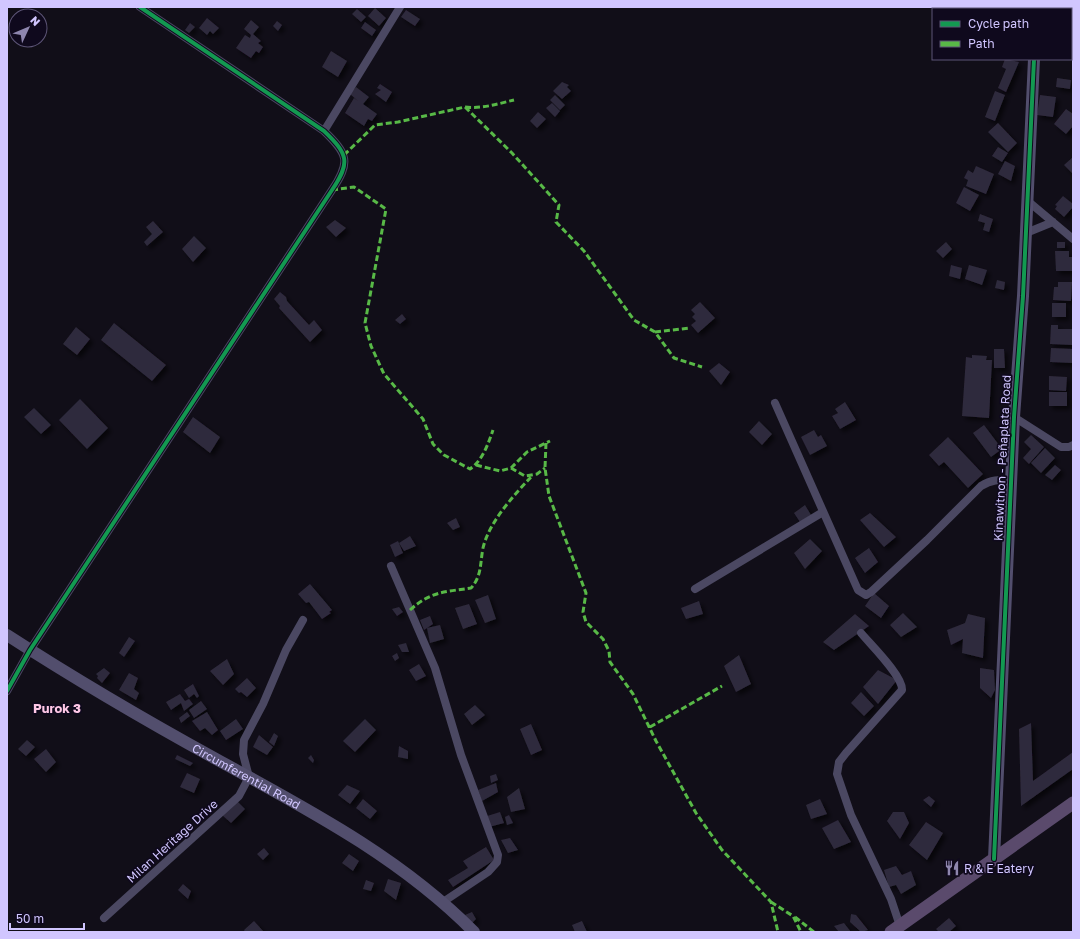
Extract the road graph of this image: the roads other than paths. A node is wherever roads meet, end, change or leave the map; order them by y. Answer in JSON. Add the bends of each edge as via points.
{"nodes":[{"id":1,"x":140,"y":7,"type":"edge"},
{"id":2,"x":400,"y":7,"type":"edge"},
{"id":3,"x":1034,"y":60,"type":"edge"},
{"id":4,"x":324,"y":131,"type":"junction"},
{"id":5,"x":1028,"y":202,"type":"junction"},
{"id":6,"x":1053,"y":222,"type":"junction"},
{"id":7,"x":1026,"y":233,"type":"junction"},
{"id":8,"x":1073,"y":239,"type":"edge"},
{"id":9,"x":775,"y":403,"type":"dead end"},
{"id":10,"x":1014,"y":417,"type":"junction"},
{"id":11,"x":1073,"y":445,"type":"edge"},
{"id":12,"x":1010,"y":481,"type":"junction"},
{"id":13,"x":823,"y":512,"type":"junction"},
{"id":14,"x":391,"y":566,"type":"dead end"},
{"id":15,"x":695,"y":589,"type":"dead end"},
{"id":16,"x":303,"y":620,"type":"dead end"},
{"id":17,"x":861,"y":633,"type":"dead end"},
{"id":18,"x":7,"y":635,"type":"edge"},
{"id":19,"x":30,"y":650,"type":"junction"},
{"id":20,"x":7,"y":692,"type":"edge"},
{"id":21,"x":249,"y":777,"type":"junction"},
{"id":22,"x":1073,"y":804,"type":"edge"},
{"id":23,"x":994,"y":859,"type":"junction"},
{"id":24,"x":443,"y":902,"type":"junction"},
{"id":25,"x":104,"y":918,"type":"dead end"},
{"id":26,"x":896,"y":929,"type":"edge"},
{"id":27,"x":474,"y":932,"type":"edge"}],
"edges":[{"from":1,"to":4,"type":"street"},
{"from":2,"to":4,"type":"street"},
{"from":3,"to":5,"type":"street","name":"Kinawitnon - Peñaplata Road"},
{"from":4,"to":19,"type":"street","via":[[337,143],[344,155],[345,167],[339,180]]},
{"from":5,"to":6,"type":"street"},
{"from":5,"to":7,"type":"street","name":"Kinawitnon - Peñaplata Road"},
{"from":6,"to":7,"type":"street"},
{"from":6,"to":8,"type":"street"},
{"from":7,"to":10,"type":"street","name":"Kinawitnon - Peñaplata Road"},
{"from":9,"to":13,"type":"street"},
{"from":10,"to":11,"type":"street","via":[[1061,447]]},
{"from":10,"to":12,"type":"street","name":"Kinawitnon - Peñaplata Road"},
{"from":12,"to":13,"type":"street","via":[[1000,479],[981,486],[927,540],[866,595],[858,590]]},
{"from":12,"to":23,"type":"street","name":"Kinawitnon - Peñaplata Road"},
{"from":13,"to":15,"type":"street"},
{"from":14,"to":24,"type":"street","via":[[435,668],[461,755],[498,855],[497,862],[488,872]]},
{"from":16,"to":21,"type":"street","via":[[286,650],[244,740],[242,747]]},
{"from":17,"to":26,"type":"street","via":[[897,676],[902,690],[839,762],[837,774],[851,816],[891,899]]},
{"from":18,"to":19,"type":"street","name":"Circumferential Road"},
{"from":19,"to":20,"type":"street"},
{"from":19,"to":21,"type":"street","name":"Circumferential Road"},
{"from":21,"to":24,"type":"street","name":"Circumferential Road","via":[[352,836],[400,868]]},
{"from":21,"to":25,"type":"street","name":"Milan Heritage Drive","via":[[245,789],[239,796]]},
{"from":22,"to":23,"type":"main road"},
{"from":23,"to":26,"type":"main road"},
{"from":24,"to":27,"type":"street","name":"Circumferential Road"}]}
